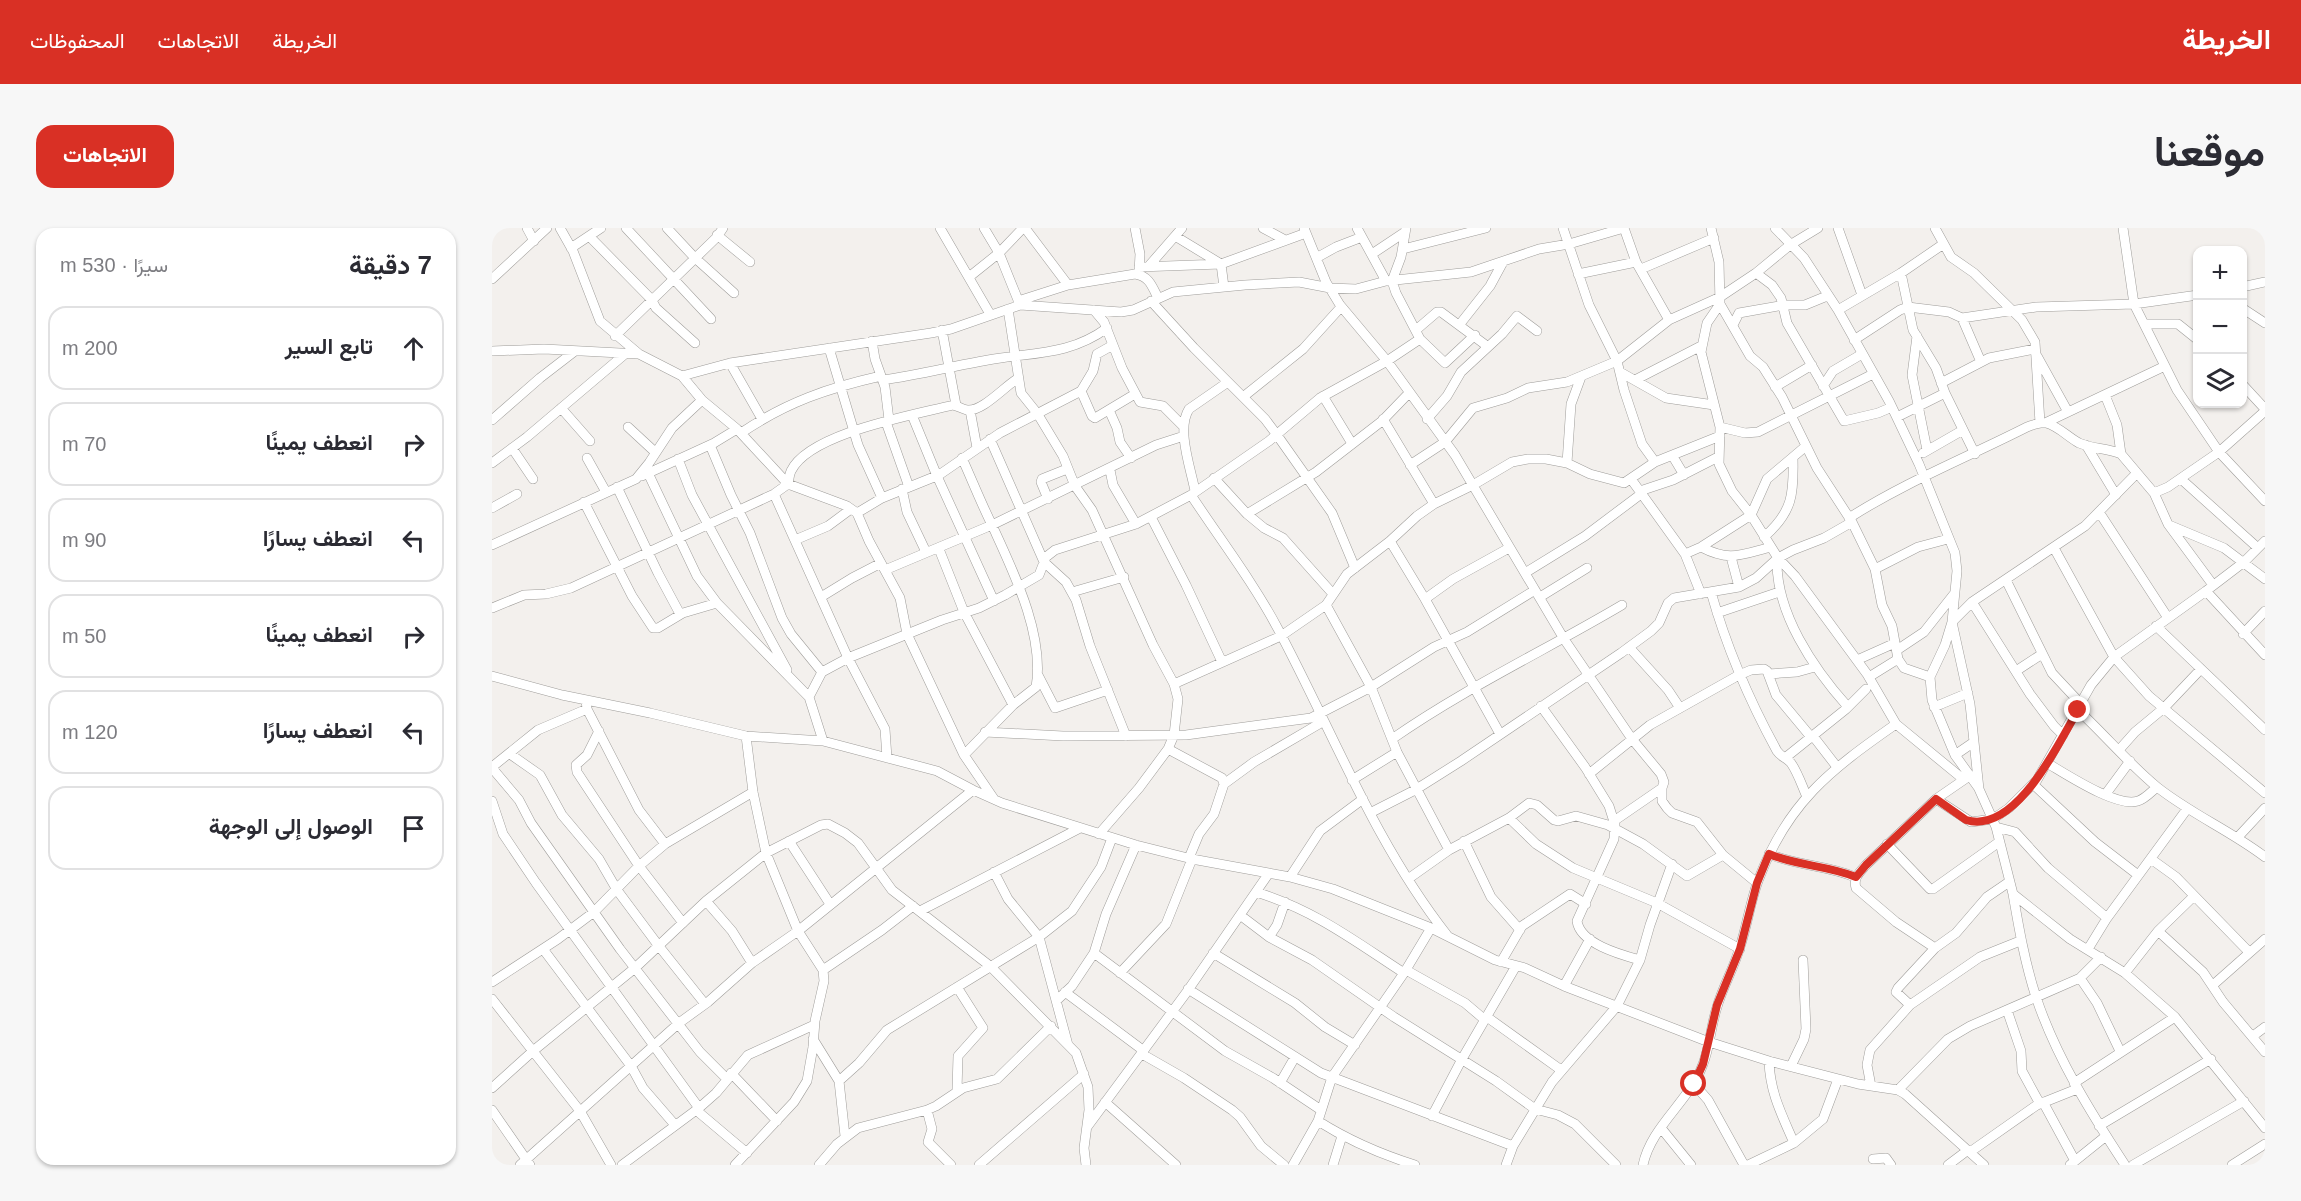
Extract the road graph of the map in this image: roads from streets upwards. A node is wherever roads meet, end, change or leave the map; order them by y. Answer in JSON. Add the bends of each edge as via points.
{"nodes":[{"id":1,"x":527,"y":228,"type":"edge"},
{"id":2,"x":547,"y":228,"type":"edge"},
{"id":3,"x":560,"y":228,"type":"edge"},
{"id":4,"x":601,"y":228,"type":"edge"},
{"id":5,"x":626,"y":228,"type":"edge"},
{"id":6,"x":667,"y":228,"type":"edge"},
{"id":7,"x":709,"y":228,"type":"edge"},
{"id":8,"x":940,"y":228,"type":"edge"},
{"id":9,"x":984,"y":228,"type":"edge"},
{"id":10,"x":1024,"y":228,"type":"edge"},
{"id":11,"x":1136,"y":228,"type":"edge"},
{"id":12,"x":1263,"y":228,"type":"edge"},
{"id":13,"x":1357,"y":228,"type":"edge"},
{"id":14,"x":1486,"y":228,"type":"edge"},
{"id":15,"x":1563,"y":228,"type":"edge"},
{"id":16,"x":1624,"y":228,"type":"edge"},
{"id":17,"x":1775,"y":228,"type":"edge"},
{"id":18,"x":1818,"y":228,"type":"edge"},
{"id":19,"x":1838,"y":228,"type":"edge"},
{"id":20,"x":1935,"y":228,"type":"edge"},
{"id":21,"x":2123,"y":228,"type":"edge"},
{"id":22,"x":1305,"y":230,"type":"edge"},
{"id":23,"x":1406,"y":230,"type":"edge"},
{"id":24,"x":1463,"y":231,"type":"edge"},
{"id":25,"x":1179,"y":232,"type":"edge"},
{"id":26,"x":719,"y":233,"type":"edge"},
{"id":27,"x":1712,"y":233,"type":"edge"},
{"id":28,"x":589,"y":236,"type":"junction"},
{"id":29,"x":1362,"y":237,"type":"junction"},
{"id":30,"x":1286,"y":240,"type":"junction"},
{"id":31,"x":534,"y":241,"type":"junction"},
{"id":32,"x":1569,"y":244,"type":"junction"},
{"id":33,"x":1791,"y":245,"type":"junction"},
{"id":34,"x":1942,"y":245,"type":"junction"},
{"id":35,"x":571,"y":248,"type":"junction"},
{"id":36,"x":1403,"y":249,"type":"junction"},
{"id":37,"x":999,"y":253,"type":"junction"},
{"id":38,"x":1372,"y":254,"type":"junction"},
{"id":39,"x":694,"y":257,"type":"junction"},
{"id":40,"x":1318,"y":257,"type":"junction"},
{"id":41,"x":750,"y":262,"type":"dead end"},
{"id":42,"x":1503,"y":262,"type":"junction"},
{"id":43,"x":1221,"y":264,"type":"junction"},
{"id":44,"x":1639,"y":265,"type":"junction"},
{"id":45,"x":1142,"y":269,"type":"junction"},
{"id":46,"x":1756,"y":273,"type":"junction"},
{"id":47,"x":1901,"y":273,"type":"junction"},
{"id":48,"x":1578,"y":274,"type":"junction"},
{"id":49,"x":493,"y":276,"type":"edge"},
{"id":50,"x":969,"y":277,"type":"junction"},
{"id":51,"x":672,"y":278,"type":"junction"},
{"id":52,"x":1389,"y":281,"type":"junction"},
{"id":53,"x":2265,"y":282,"type":"edge"},
{"id":54,"x":1068,"y":285,"type":"junction"},
{"id":55,"x":2247,"y":286,"type":"edge"},
{"id":56,"x":1224,"y":287,"type":"junction"},
{"id":57,"x":1330,"y":288,"type":"junction"},
{"id":58,"x":734,"y":294,"type":"dead end"},
{"id":59,"x":1862,"y":295,"type":"junction"},
{"id":60,"x":1827,"y":296,"type":"junction"},
{"id":61,"x":2193,"y":296,"type":"edge"},
{"id":62,"x":651,"y":299,"type":"junction"},
{"id":63,"x":1154,"y":300,"type":"junction"},
{"id":64,"x":1720,"y":300,"type":"junction"},
{"id":65,"x":1019,"y":303,"type":"junction"},
{"id":66,"x":2134,"y":304,"type":"junction"},
{"id":67,"x":1784,"y":305,"type":"junction"},
{"id":68,"x":1341,"y":307,"type":"junction"},
{"id":69,"x":1908,"y":307,"type":"junction"},
{"id":70,"x":1008,"y":309,"type":"junction"},
{"id":71,"x":1094,"y":310,"type":"junction"},
{"id":72,"x":1838,"y":310,"type":"junction"},
{"id":73,"x":2012,"y":311,"type":"junction"},
{"id":74,"x":2247,"y":311,"type":"edge"},
{"id":75,"x":990,"y":314,"type":"junction"},
{"id":76,"x":1962,"y":318,"type":"junction"},
{"id":77,"x":711,"y":319,"type":"dead end"},
{"id":78,"x":1669,"y":320,"type":"junction"},
{"id":79,"x":2265,"y":323,"type":"edge"},
{"id":80,"x":1460,"y":324,"type":"junction"},
{"id":81,"x":2145,"y":324,"type":"junction"},
{"id":82,"x":1732,"y":326,"type":"junction"},
{"id":83,"x":1107,"y":328,"type":"junction"},
{"id":84,"x":942,"y":330,"type":"junction"},
{"id":85,"x":1537,"y":331,"type":"dead end"},
{"id":86,"x":1418,"y":335,"type":"junction"},
{"id":87,"x":1474,"y":335,"type":"junction"},
{"id":88,"x":615,"y":336,"type":"junction"},
{"id":89,"x":1917,"y":336,"type":"junction"},
{"id":90,"x":2193,"y":336,"type":"edge"},
{"id":91,"x":1854,"y":340,"type":"junction"},
{"id":92,"x":872,"y":341,"type":"junction"},
{"id":93,"x":695,"y":343,"type":"dead end"},
{"id":94,"x":1113,"y":345,"type":"junction"},
{"id":95,"x":1487,"y":346,"type":"junction"},
{"id":96,"x":1701,"y":346,"type":"junction"},
{"id":97,"x":829,"y":348,"type":"junction"},
{"id":98,"x":492,"y":351,"type":"edge"},
{"id":99,"x":575,"y":351,"type":"junction"},
{"id":100,"x":2035,"y":351,"type":"junction"},
{"id":101,"x":625,"y":354,"type":"junction"},
{"id":102,"x":639,"y":354,"type":"junction"},
{"id":103,"x":1862,"y":354,"type":"junction"},
{"id":104,"x":1014,"y":355,"type":"junction"},
{"id":105,"x":1387,"y":362,"type":"junction"},
{"id":106,"x":1617,"y":362,"type":"junction"},
{"id":107,"x":1981,"y":362,"type":"junction"},
{"id":108,"x":730,"y":363,"type":"junction"},
{"id":109,"x":1812,"y":365,"type":"junction"},
{"id":110,"x":2166,"y":366,"type":"junction"},
{"id":111,"x":949,"y":368,"type":"junction"},
{"id":112,"x":1620,"y":372,"type":"junction"},
{"id":113,"x":1873,"y":374,"type":"junction"},
{"id":114,"x":682,"y":376,"type":"junction"},
{"id":115,"x":1581,"y":377,"type":"junction"},
{"id":116,"x":882,"y":378,"type":"junction"},
{"id":117,"x":1017,"y":379,"type":"junction"},
{"id":118,"x":1635,"y":380,"type":"junction"},
{"id":119,"x":1228,"y":382,"type":"junction"},
{"id":120,"x":1941,"y":383,"type":"junction"},
{"id":121,"x":839,"y":386,"type":"junction"},
{"id":122,"x":1823,"y":386,"type":"junction"},
{"id":123,"x":1775,"y":387,"type":"junction"},
{"id":124,"x":2247,"y":390,"type":"edge"},
{"id":125,"x":1081,"y":391,"type":"junction"},
{"id":126,"x":1409,"y":393,"type":"junction"},
{"id":127,"x":1945,"y":393,"type":"junction"},
{"id":128,"x":1135,"y":394,"type":"junction"},
{"id":129,"x":2105,"y":395,"type":"junction"},
{"id":130,"x":1323,"y":396,"type":"junction"},
{"id":131,"x":1830,"y":396,"type":"junction"},
{"id":132,"x":1243,"y":397,"type":"junction"},
{"id":133,"x":702,"y":400,"type":"junction"},
{"id":134,"x":956,"y":405,"type":"junction"},
{"id":135,"x":1714,"y":405,"type":"junction"},
{"id":136,"x":1918,"y":407,"type":"junction"},
{"id":137,"x":561,"y":408,"type":"junction"},
{"id":138,"x":970,"y":410,"type":"junction"},
{"id":139,"x":1109,"y":410,"type":"junction"},
{"id":140,"x":2265,"y":410,"type":"edge"},
{"id":141,"x":1894,"y":412,"type":"junction"},
{"id":142,"x":2068,"y":412,"type":"junction"},
{"id":143,"x":1037,"y":414,"type":"junction"},
{"id":144,"x":912,"y":415,"type":"junction"},
{"id":145,"x":1790,"y":416,"type":"junction"},
{"id":146,"x":762,"y":419,"type":"junction"},
{"id":147,"x":1383,"y":419,"type":"junction"},
{"id":148,"x":1427,"y":419,"type":"junction"},
{"id":149,"x":492,"y":420,"type":"edge"},
{"id":150,"x":887,"y":421,"type":"junction"},
{"id":151,"x":2042,"y":423,"type":"junction"},
{"id":152,"x":628,"y":427,"type":"dead end"},
{"id":153,"x":1963,"y":430,"type":"junction"},
{"id":154,"x":739,"y":431,"type":"junction"},
{"id":155,"x":854,"y":431,"type":"junction"},
{"id":156,"x":1184,"y":431,"type":"junction"},
{"id":157,"x":1720,"y":431,"type":"junction"},
{"id":158,"x":1277,"y":435,"type":"junction"},
{"id":159,"x":990,"y":439,"type":"junction"},
{"id":160,"x":590,"y":441,"type":"dead end"},
{"id":161,"x":1352,"y":442,"type":"junction"},
{"id":162,"x":1445,"y":442,"type":"junction"},
{"id":163,"x":710,"y":445,"type":"junction"},
{"id":164,"x":2086,"y":445,"type":"junction"},
{"id":165,"x":1806,"y":446,"type":"junction"},
{"id":166,"x":512,"y":448,"type":"junction"},
{"id":167,"x":977,"y":448,"type":"junction"},
{"id":168,"x":1927,"y":450,"type":"junction"},
{"id":169,"x":655,"y":452,"type":"junction"},
{"id":170,"x":2219,"y":452,"type":"junction"},
{"id":171,"x":1974,"y":454,"type":"junction"},
{"id":172,"x":2121,"y":454,"type":"junction"},
{"id":173,"x":1672,"y":455,"type":"junction"},
{"id":174,"x":1793,"y":457,"type":"junction"},
{"id":175,"x":1916,"y":457,"type":"junction"},
{"id":176,"x":587,"y":458,"type":"dead end"},
{"id":177,"x":963,"y":458,"type":"junction"},
{"id":178,"x":1131,"y":458,"type":"junction"},
{"id":179,"x":1718,"y":458,"type":"junction"},
{"id":180,"x":678,"y":459,"type":"junction"},
{"id":181,"x":1655,"y":462,"type":"junction"},
{"id":182,"x":492,"y":463,"type":"edge"},
{"id":183,"x":1567,"y":463,"type":"junction"},
{"id":184,"x":1410,"y":465,"type":"junction"},
{"id":185,"x":1068,"y":470,"type":"junction"},
{"id":186,"x":1110,"y":470,"type":"junction"},
{"id":187,"x":648,"y":473,"type":"junction"},
{"id":188,"x":2138,"y":473,"type":"junction"},
{"id":189,"x":1684,"y":475,"type":"junction"},
{"id":190,"x":937,"y":476,"type":"junction"},
{"id":191,"x":636,"y":478,"type":"junction"},
{"id":192,"x":1214,"y":478,"type":"junction"},
{"id":193,"x":1306,"y":478,"type":"junction"},
{"id":194,"x":1925,"y":478,"type":"junction"},
{"id":195,"x":533,"y":479,"type":"dead end"},
{"id":196,"x":1631,"y":479,"type":"junction"},
{"id":197,"x":2181,"y":479,"type":"junction"},
{"id":198,"x":789,"y":484,"type":"junction"},
{"id":199,"x":1473,"y":485,"type":"junction"},
{"id":200,"x":1075,"y":486,"type":"junction"},
{"id":201,"x":617,"y":487,"type":"junction"},
{"id":202,"x":906,"y":488,"type":"junction"},
{"id":203,"x":606,"y":492,"type":"junction"},
{"id":204,"x":1193,"y":493,"type":"junction"},
{"id":205,"x":1640,"y":493,"type":"junction"},
{"id":206,"x":2154,"y":493,"type":"junction"},
{"id":207,"x":518,"y":494,"type":"dead end"},
{"id":208,"x":774,"y":494,"type":"junction"},
{"id":209,"x":2116,"y":495,"type":"junction"},
{"id":210,"x":882,"y":498,"type":"junction"},
{"id":211,"x":1048,"y":499,"type":"junction"},
{"id":212,"x":2265,"y":501,"type":"edge"},
{"id":213,"x":584,"y":502,"type":"junction"},
{"id":214,"x":1434,"y":504,"type":"junction"},
{"id":215,"x":492,"y":508,"type":"edge"},
{"id":216,"x":739,"y":509,"type":"junction"},
{"id":217,"x":854,"y":511,"type":"junction"},
{"id":218,"x":1021,"y":511,"type":"junction"},
{"id":219,"x":2099,"y":512,"type":"junction"},
{"id":220,"x":1246,"y":514,"type":"junction"},
{"id":221,"x":1751,"y":516,"type":"junction"},
{"id":222,"x":1151,"y":517,"type":"junction"},
{"id":223,"x":1850,"y":520,"type":"junction"},
{"id":224,"x":709,"y":524,"type":"junction"},
{"id":225,"x":1136,"y":524,"type":"junction"},
{"id":226,"x":2168,"y":524,"type":"junction"},
{"id":227,"x":992,"y":525,"type":"junction"},
{"id":228,"x":1105,"y":535,"type":"junction"},
{"id":229,"x":964,"y":537,"type":"junction"},
{"id":230,"x":1764,"y":537,"type":"junction"},
{"id":231,"x":679,"y":538,"type":"junction"},
{"id":232,"x":1948,"y":539,"type":"junction"},
{"id":233,"x":795,"y":540,"type":"junction"},
{"id":234,"x":1390,"y":541,"type":"junction"},
{"id":235,"x":2261,"y":544,"type":"edge"},
{"id":236,"x":492,"y":545,"type":"edge"},
{"id":237,"x":1701,"y":547,"type":"junction"},
{"id":238,"x":1771,"y":547,"type":"junction"},
{"id":239,"x":1509,"y":548,"type":"junction"},
{"id":240,"x":2054,"y":548,"type":"junction"},
{"id":241,"x":939,"y":549,"type":"junction"},
{"id":242,"x":649,"y":552,"type":"junction"},
{"id":243,"x":926,"y":552,"type":"junction"},
{"id":244,"x":1685,"y":554,"type":"junction"},
{"id":245,"x":1731,"y":557,"type":"junction"},
{"id":246,"x":1777,"y":559,"type":"junction"},
{"id":247,"x":1044,"y":562,"type":"junction"},
{"id":248,"x":2244,"y":562,"type":"junction"},
{"id":249,"x":619,"y":566,"type":"junction"},
{"id":250,"x":883,"y":567,"type":"junction"},
{"id":251,"x":1355,"y":568,"type":"junction"},
{"id":252,"x":1587,"y":568,"type":"dead end"},
{"id":253,"x":1875,"y":568,"type":"junction"},
{"id":254,"x":1525,"y":573,"type":"junction"},
{"id":255,"x":1124,"y":577,"type":"junction"},
{"id":256,"x":2265,"y":579,"type":"edge"},
{"id":257,"x":2006,"y":580,"type":"junction"},
{"id":258,"x":1750,"y":581,"type":"junction"},
{"id":259,"x":1020,"y":587,"type":"junction"},
{"id":260,"x":1739,"y":587,"type":"junction"},
{"id":261,"x":2209,"y":588,"type":"junction"},
{"id":262,"x":1072,"y":592,"type":"junction"},
{"id":263,"x":1779,"y":592,"type":"junction"},
{"id":264,"x":1706,"y":593,"type":"junction"},
{"id":265,"x":1333,"y":594,"type":"junction"},
{"id":266,"x":1538,"y":594,"type":"junction"},
{"id":267,"x":1954,"y":594,"type":"junction"},
{"id":268,"x":821,"y":597,"type":"junction"},
{"id":269,"x":1759,"y":598,"type":"junction"},
{"id":270,"x":1425,"y":599,"type":"junction"},
{"id":271,"x":994,"y":601,"type":"junction"},
{"id":272,"x":1972,"y":602,"type":"junction"},
{"id":273,"x":717,"y":603,"type":"junction"},
{"id":274,"x":1326,"y":605,"type":"junction"},
{"id":275,"x":1622,"y":605,"type":"dead end"},
{"id":276,"x":492,"y":608,"type":"edge"},
{"id":277,"x":2265,"y":611,"type":"edge"},
{"id":278,"x":964,"y":612,"type":"junction"},
{"id":279,"x":1717,"y":613,"type":"junction"},
{"id":280,"x":680,"y":614,"type":"junction"},
{"id":281,"x":2168,"y":618,"type":"junction"},
{"id":282,"x":1952,"y":622,"type":"junction"},
{"id":283,"x":2156,"y":626,"type":"junction"},
{"id":284,"x":908,"y":634,"type":"junction"},
{"id":285,"x":2243,"y":634,"type":"junction"},
{"id":286,"x":1281,"y":636,"type":"junction"},
{"id":287,"x":1564,"y":639,"type":"junction"},
{"id":288,"x":1449,"y":641,"type":"junction"},
{"id":289,"x":1629,"y":647,"type":"junction"},
{"id":290,"x":1897,"y":651,"type":"junction"},
{"id":291,"x":2042,"y":654,"type":"junction"},
{"id":292,"x":2265,"y":655,"type":"edge"},
{"id":293,"x":2114,"y":657,"type":"junction"},
{"id":294,"x":848,"y":658,"type":"junction"},
{"id":295,"x":1857,"y":660,"type":"junction"},
{"id":296,"x":1222,"y":662,"type":"junction"},
{"id":297,"x":1815,"y":667,"type":"junction"},
{"id":298,"x":2200,"y":670,"type":"junction"},
{"id":299,"x":2016,"y":671,"type":"junction"},
{"id":300,"x":822,"y":672,"type":"junction"},
{"id":301,"x":1037,"y":673,"type":"junction"},
{"id":302,"x":1768,"y":674,"type":"junction"},
{"id":303,"x":1589,"y":675,"type":"junction"},
{"id":304,"x":1739,"y":675,"type":"junction"},
{"id":305,"x":492,"y":676,"type":"edge"},
{"id":306,"x":1869,"y":677,"type":"junction"},
{"id":307,"x":1930,"y":677,"type":"junction"},
{"id":308,"x":791,"y":678,"type":"junction"},
{"id":309,"x":1174,"y":684,"type":"junction"},
{"id":310,"x":1371,"y":687,"type":"junction"},
{"id":311,"x":1474,"y":688,"type":"junction"},
{"id":312,"x":1866,"y":689,"type":"dead end"},
{"id":313,"x":1108,"y":690,"type":"junction"},
{"id":314,"x":1968,"y":693,"type":"junction"},
{"id":315,"x":809,"y":697,"type":"junction"},
{"id":316,"x":586,"y":704,"type":"junction"},
{"id":317,"x":1013,"y":705,"type":"junction"},
{"id":318,"x":1542,"y":706,"type":"junction"},
{"id":319,"x":1848,"y":707,"type":"junction"},
{"id":320,"x":1934,"y":707,"type":"junction"},
{"id":321,"x":2079,"y":707,"type":"junction"},
{"id":322,"x":1680,"y":708,"type":"junction"},
{"id":323,"x":2164,"y":708,"type":"junction"},
{"id":324,"x":1322,"y":718,"type":"junction"},
{"id":325,"x":1896,"y":724,"type":"junction"},
{"id":326,"x":2265,"y":730,"type":"edge"},
{"id":327,"x":599,"y":731,"type":"junction"},
{"id":328,"x":985,"y":732,"type":"junction"},
{"id":329,"x":1500,"y":734,"type":"junction"},
{"id":330,"x":1174,"y":735,"type":"junction"},
{"id":331,"x":2063,"y":735,"type":"junction"},
{"id":332,"x":746,"y":736,"type":"junction"},
{"id":333,"x":1126,"y":736,"type":"junction"},
{"id":334,"x":1812,"y":737,"type":"junction"},
{"id":335,"x":1392,"y":739,"type":"junction"},
{"id":336,"x":1632,"y":739,"type":"junction"},
{"id":337,"x":823,"y":741,"type":"junction"},
{"id":338,"x":1974,"y":742,"type":"junction"},
{"id":339,"x":1168,"y":749,"type":"junction"},
{"id":340,"x":2120,"y":750,"type":"junction"},
{"id":341,"x":1397,"y":752,"type":"junction"},
{"id":342,"x":510,"y":754,"type":"junction"},
{"id":343,"x":964,"y":755,"type":"junction"},
{"id":344,"x":1955,"y":755,"type":"junction"},
{"id":345,"x":1785,"y":758,"type":"junction"},
{"id":346,"x":887,"y":759,"type":"junction"},
{"id":347,"x":2130,"y":762,"type":"junction"},
{"id":348,"x":2048,"y":763,"type":"junction"},
{"id":349,"x":1837,"y":767,"type":"junction"},
{"id":350,"x":493,"y":770,"type":"edge"},
{"id":351,"x":1589,"y":774,"type":"junction"},
{"id":352,"x":1970,"y":776,"type":"junction"},
{"id":353,"x":1352,"y":780,"type":"junction"},
{"id":354,"x":1224,"y":784,"type":"junction"},
{"id":355,"x":2034,"y":785,"type":"junction"},
{"id":356,"x":2157,"y":787,"type":"junction"},
{"id":357,"x":1662,"y":788,"type":"junction"},
{"id":358,"x":973,"y":790,"type":"junction"},
{"id":359,"x":1415,"y":790,"type":"junction"},
{"id":360,"x":753,"y":792,"type":"junction"},
{"id":361,"x":2265,"y":793,"type":"edge"},
{"id":362,"x":2105,"y":795,"type":"junction"},
{"id":363,"x":1807,"y":797,"type":"junction"},
{"id":364,"x":994,"y":799,"type":"junction"},
{"id":365,"x":1362,"y":799,"type":"junction"},
{"id":366,"x":1936,"y":799,"type":"junction"},
{"id":367,"x":492,"y":801,"type":"edge"},
{"id":368,"x":2265,"y":808,"type":"edge"},
{"id":369,"x":2187,"y":809,"type":"junction"},
{"id":370,"x":1370,"y":813,"type":"junction"},
{"id":371,"x":1509,"y":818,"type":"junction"},
{"id":372,"x":1994,"y":823,"type":"junction"},
{"id":373,"x":1615,"y":825,"type":"junction"},
{"id":374,"x":1080,"y":828,"type":"junction"},
{"id":375,"x":1099,"y":834,"type":"junction"},
{"id":376,"x":2238,"y":837,"type":"junction"},
{"id":377,"x":1112,"y":838,"type":"junction"},
{"id":378,"x":789,"y":841,"type":"junction"},
{"id":379,"x":1464,"y":841,"type":"junction"},
{"id":380,"x":1999,"y":842,"type":"junction"},
{"id":381,"x":665,"y":844,"type":"junction"},
{"id":382,"x":1887,"y":844,"type":"junction"},
{"id":383,"x":1136,"y":845,"type":"junction"},
{"id":384,"x":1449,"y":850,"type":"junction"},
{"id":385,"x":766,"y":853,"type":"junction"},
{"id":386,"x":1769,"y":854,"type":"junction"},
{"id":387,"x":1723,"y":855,"type":"junction"},
{"id":388,"x":2265,"y":857,"type":"edge"},
{"id":389,"x":1191,"y":859,"type":"junction"},
{"id":390,"x":2151,"y":859,"type":"junction"},
{"id":391,"x":1672,"y":864,"type":"junction"},
{"id":392,"x":639,"y":866,"type":"junction"},
{"id":393,"x":876,"y":867,"type":"junction"},
{"id":394,"x":994,"y":872,"type":"junction"},
{"id":395,"x":1269,"y":873,"type":"junction"},
{"id":396,"x":2138,"y":875,"type":"junction"},
{"id":397,"x":1290,"y":877,"type":"junction"},
{"id":398,"x":1597,"y":877,"type":"junction"},
{"id":399,"x":1856,"y":877,"type":"junction"},
{"id":400,"x":1408,"y":879,"type":"junction"},
{"id":401,"x":2009,"y":882,"type":"junction"},
{"id":402,"x":1757,"y":883,"type":"junction"},
{"id":403,"x":617,"y":890,"type":"junction"},
{"id":404,"x":1256,"y":892,"type":"junction"},
{"id":405,"x":2013,"y":894,"type":"junction"},
{"id":406,"x":2193,"y":896,"type":"junction"},
{"id":407,"x":706,"y":901,"type":"junction"},
{"id":408,"x":1286,"y":902,"type":"junction"},
{"id":409,"x":1657,"y":903,"type":"junction"},
{"id":410,"x":831,"y":904,"type":"junction"},
{"id":411,"x":1586,"y":904,"type":"junction"},
{"id":412,"x":916,"y":908,"type":"junction"},
{"id":413,"x":594,"y":912,"type":"junction"},
{"id":414,"x":1240,"y":915,"type":"junction"},
{"id":415,"x":2107,"y":918,"type":"junction"},
{"id":416,"x":683,"y":923,"type":"junction"},
{"id":417,"x":1431,"y":928,"type":"junction"},
{"id":418,"x":570,"y":930,"type":"junction"},
{"id":419,"x":1520,"y":930,"type":"junction"},
{"id":420,"x":798,"y":931,"type":"junction"},
{"id":421,"x":2158,"y":931,"type":"junction"},
{"id":422,"x":1039,"y":937,"type":"junction"},
{"id":423,"x":1269,"y":937,"type":"junction"},
{"id":424,"x":1449,"y":937,"type":"junction"},
{"id":425,"x":1590,"y":939,"type":"junction"},
{"id":426,"x":2020,"y":941,"type":"junction"},
{"id":427,"x":2264,"y":942,"type":"edge"},
{"id":428,"x":658,"y":945,"type":"junction"},
{"id":429,"x":1935,"y":948,"type":"junction"},
{"id":430,"x":543,"y":949,"type":"junction"},
{"id":431,"x":1740,"y":949,"type":"junction"},
{"id":432,"x":2088,"y":949,"type":"junction"},
{"id":433,"x":2249,"y":952,"type":"junction"},
{"id":434,"x":1094,"y":953,"type":"junction"},
{"id":435,"x":1213,"y":953,"type":"junction"},
{"id":436,"x":2101,"y":957,"type":"junction"},
{"id":437,"x":1640,"y":960,"type":"junction"},
{"id":438,"x":1803,"y":960,"type":"dead end"},
{"id":439,"x":1501,"y":962,"type":"junction"},
{"id":440,"x":752,"y":963,"type":"junction"},
{"id":441,"x":990,"y":966,"type":"junction"},
{"id":442,"x":1516,"y":966,"type":"junction"},
{"id":443,"x":635,"y":968,"type":"junction"},
{"id":444,"x":823,"y":970,"type":"junction"},
{"id":445,"x":1405,"y":971,"type":"junction"},
{"id":446,"x":1120,"y":973,"type":"junction"},
{"id":447,"x":2125,"y":973,"type":"junction"},
{"id":448,"x":2079,"y":978,"type":"junction"},
{"id":449,"x":492,"y":982,"type":"edge"},
{"id":450,"x":612,"y":986,"type":"junction"},
{"id":451,"x":1564,"y":986,"type":"junction"},
{"id":452,"x":2213,"y":986,"type":"junction"},
{"id":453,"x":957,"y":987,"type":"junction"},
{"id":454,"x":1188,"y":989,"type":"junction"},
{"id":455,"x":1065,"y":992,"type":"junction"},
{"id":456,"x":2037,"y":998,"type":"junction"},
{"id":457,"x":492,"y":999,"type":"edge"},
{"id":458,"x":1057,"y":1000,"type":"junction"},
{"id":459,"x":705,"y":1004,"type":"junction"},
{"id":460,"x":1910,"y":1005,"type":"junction"},
{"id":461,"x":1617,"y":1006,"type":"junction"},
{"id":462,"x":586,"y":1007,"type":"junction"},
{"id":463,"x":1380,"y":1007,"type":"junction"},
{"id":464,"x":2007,"y":1010,"type":"junction"},
{"id":465,"x":1171,"y":1011,"type":"junction"},
{"id":466,"x":2175,"y":1017,"type":"junction"},
{"id":467,"x":1486,"y":1018,"type":"junction"},
{"id":468,"x":679,"y":1023,"type":"junction"},
{"id":469,"x":814,"y":1025,"type":"junction"},
{"id":470,"x":1051,"y":1026,"type":"junction"},
{"id":471,"x":2265,"y":1027,"type":"edge"},
{"id":472,"x":2253,"y":1036,"type":"junction"},
{"id":473,"x":813,"y":1039,"type":"junction"},
{"id":474,"x":1709,"y":1042,"type":"junction"},
{"id":475,"x":654,"y":1045,"type":"junction"},
{"id":476,"x":1068,"y":1045,"type":"junction"},
{"id":477,"x":1355,"y":1045,"type":"junction"},
{"id":478,"x":533,"y":1051,"type":"junction"},
{"id":479,"x":2120,"y":1052,"type":"junction"},
{"id":480,"x":2265,"y":1052,"type":"edge"},
{"id":481,"x":1143,"y":1053,"type":"junction"},
{"id":482,"x":1295,"y":1057,"type":"junction"},
{"id":483,"x":1461,"y":1059,"type":"junction"},
{"id":484,"x":2211,"y":1059,"type":"junction"},
{"id":485,"x":1769,"y":1061,"type":"junction"},
{"id":486,"x":631,"y":1066,"type":"junction"},
{"id":487,"x":1791,"y":1066,"type":"junction"},
{"id":488,"x":1561,"y":1070,"type":"junction"},
{"id":489,"x":1084,"y":1074,"type":"junction"},
{"id":490,"x":729,"y":1076,"type":"junction"},
{"id":491,"x":1332,"y":1077,"type":"junction"},
{"id":492,"x":1838,"y":1079,"type":"junction"},
{"id":493,"x":838,"y":1081,"type":"junction"},
{"id":494,"x":1280,"y":1083,"type":"junction"},
{"id":495,"x":1694,"y":1084,"type":"junction"},
{"id":496,"x":1871,"y":1086,"type":"junction"},
{"id":497,"x":2076,"y":1086,"type":"junction"},
{"id":498,"x":492,"y":1088,"type":"edge"},
{"id":499,"x":957,"y":1090,"type":"junction"},
{"id":500,"x":1898,"y":1090,"type":"junction"},
{"id":501,"x":2244,"y":1101,"type":"junction"},
{"id":502,"x":1105,"y":1102,"type":"junction"},
{"id":503,"x":2042,"y":1103,"type":"junction"},
{"id":504,"x":697,"y":1109,"type":"junction"},
{"id":505,"x":1535,"y":1109,"type":"junction"},
{"id":506,"x":492,"y":1110,"type":"edge"},
{"id":507,"x":927,"y":1110,"type":"junction"},
{"id":508,"x":1321,"y":1110,"type":"junction"},
{"id":509,"x":580,"y":1111,"type":"junction"},
{"id":510,"x":1432,"y":1116,"type":"junction"},
{"id":511,"x":777,"y":1121,"type":"junction"},
{"id":512,"x":1318,"y":1121,"type":"junction"},
{"id":513,"x":675,"y":1125,"type":"junction"},
{"id":514,"x":2099,"y":1126,"type":"junction"},
{"id":515,"x":1661,"y":1128,"type":"junction"},
{"id":516,"x":2265,"y":1128,"type":"edge"},
{"id":517,"x":1086,"y":1129,"type":"junction"},
{"id":518,"x":845,"y":1136,"type":"junction"},
{"id":519,"x":1342,"y":1136,"type":"junction"},
{"id":520,"x":2106,"y":1136,"type":"junction"},
{"id":521,"x":1794,"y":1143,"type":"junction"},
{"id":522,"x":2265,"y":1144,"type":"edge"},
{"id":523,"x":1513,"y":1146,"type":"junction"},
{"id":524,"x":1969,"y":1151,"type":"junction"},
{"id":525,"x":746,"y":1154,"type":"junction"},
{"id":526,"x":1873,"y":1159,"type":"dead end"},
{"id":527,"x":1386,"y":1161,"type":"edge"},
{"id":528,"x":525,"y":1163,"type":"edge"},
{"id":529,"x":825,"y":1163,"type":"edge"},
{"id":530,"x":2073,"y":1163,"type":"edge"},
{"id":531,"x":611,"y":1165,"type":"edge"},
{"id":532,"x":622,"y":1165,"type":"edge"},
{"id":533,"x":735,"y":1165,"type":"edge"},
{"id":534,"x":750,"y":1165,"type":"edge"},
{"id":535,"x":951,"y":1165,"type":"edge"},
{"id":536,"x":979,"y":1165,"type":"edge"},
{"id":537,"x":1086,"y":1165,"type":"edge"},
{"id":538,"x":1176,"y":1165,"type":"edge"},
{"id":539,"x":1284,"y":1165,"type":"edge"},
{"id":540,"x":1293,"y":1165,"type":"edge"},
{"id":541,"x":1333,"y":1165,"type":"edge"},
{"id":542,"x":1415,"y":1165,"type":"edge"},
{"id":543,"x":1506,"y":1165,"type":"edge"},
{"id":544,"x":1616,"y":1165,"type":"edge"},
{"id":545,"x":1643,"y":1165,"type":"edge"},
{"id":546,"x":1691,"y":1165,"type":"edge"},
{"id":547,"x":1746,"y":1165,"type":"edge"},
{"id":548,"x":1891,"y":1165,"type":"edge"},
{"id":549,"x":1948,"y":1165,"type":"edge"},
{"id":550,"x":1984,"y":1165,"type":"edge"},
{"id":551,"x":2125,"y":1165,"type":"edge"},
{"id":552,"x":2133,"y":1165,"type":"edge"},
{"id":553,"x":2232,"y":1165,"type":"edge"}],
"edges":[{"from":1,"to":31,"type":"street"},
{"from":2,"to":31,"type":"street"},
{"from":3,"to":35,"type":"street"},
{"from":4,"to":28,"type":"street"},
{"from":5,"to":51,"type":"street"},
{"from":6,"to":39,"type":"street"},
{"from":7,"to":26,"type":"street"},
{"from":8,"to":50,"type":"street"},
{"from":9,"to":37,"type":"street"},
{"from":10,"to":37,"type":"street"},
{"from":10,"to":54,"type":"street"},
{"from":11,"to":45,"type":"street"},
{"from":12,"to":30,"type":"street"},
{"from":13,"to":29,"type":"street"},
{"from":14,"to":24,"type":"street"},
{"from":15,"to":32,"type":"street"},
{"from":16,"to":32,"type":"street"},
{"from":16,"to":44,"type":"street"},
{"from":17,"to":33,"type":"street"},
{"from":18,"to":33,"type":"street"},
{"from":19,"to":59,"type":"street"},
{"from":20,"to":34,"type":"street"},
{"from":21,"to":66,"type":"street"},
{"from":22,"to":30,"type":"street"},
{"from":22,"to":40,"type":"street"},
{"from":23,"to":36,"type":"street"},
{"from":23,"to":38,"type":"street"},
{"from":24,"to":36,"type":"street"},
{"from":25,"to":43,"type":"street"},
{"from":25,"to":45,"type":"street"},
{"from":26,"to":39,"type":"street"},
{"from":26,"to":41,"type":"street"},
{"from":27,"to":44,"type":"street"},
{"from":27,"to":64,"type":"street","via":[[1719,262]]},
{"from":28,"to":35,"type":"street"},
{"from":28,"to":62,"type":"street"},
{"from":29,"to":38,"type":"street"},
{"from":29,"to":40,"type":"street"},
{"from":30,"to":43,"type":"street"},
{"from":31,"to":49,"type":"street"},
{"from":32,"to":42,"type":"street","via":[[1539,249]]},
{"from":32,"to":48,"type":"street"},
{"from":33,"to":46,"type":"street"},
{"from":33,"to":60,"type":"street","via":[[1804,258]]},
{"from":34,"to":47,"type":"street"},
{"from":34,"to":73,"type":"street"},
{"from":35,"to":88,"type":"street","via":[[600,321]]},
{"from":36,"to":52,"type":"street"},
{"from":37,"to":50,"type":"street"},
{"from":37,"to":65,"type":"street"},
{"from":38,"to":52,"type":"street"},
{"from":39,"to":51,"type":"street"},
{"from":39,"to":58,"type":"street"},
{"from":40,"to":57,"type":"street"},
{"from":42,"to":52,"type":"street","via":[[1471,272]]},
{"from":42,"to":80,"type":"street"},
{"from":43,"to":45,"type":"street"},
{"from":43,"to":56,"type":"street"},
{"from":44,"to":48,"type":"street"},
{"from":44,"to":78,"type":"street"},
{"from":45,"to":54,"type":"street"},
{"from":45,"to":63,"type":"street"},
{"from":46,"to":64,"type":"street"},
{"from":46,"to":67,"type":"street","via":[[1772,285]]},
{"from":47,"to":59,"type":"street"},
{"from":47,"to":69,"type":"street"},
{"from":48,"to":106,"type":"street"},
{"from":50,"to":75,"type":"street"},
{"from":51,"to":62,"type":"street"},
{"from":51,"to":77,"type":"street"},
{"from":52,"to":57,"type":"street","via":[[1356,289]]},
{"from":52,"to":86,"type":"street"},
{"from":53,"to":55,"type":"street"},
{"from":54,"to":65,"type":"street"},
{"from":56,"to":57,"type":"street","via":[[1299,282]]},
{"from":56,"to":63,"type":"street","via":[[1173,292]]},
{"from":57,"to":68,"type":"street"},
{"from":59,"to":72,"type":"street"},
{"from":60,"to":67,"type":"street","via":[[1805,305]]},
{"from":60,"to":72,"type":"street"},
{"from":61,"to":66,"type":"street"},
{"from":62,"to":88,"type":"street"},
{"from":62,"to":93,"type":"street"},
{"from":63,"to":71,"type":"street","via":[[1133,310]]},
{"from":63,"to":119,"type":"street"},
{"from":64,"to":78,"type":"street"},
{"from":64,"to":82,"type":"street"},
{"from":64,"to":96,"type":"street","via":[[1707,323]]},
{"from":65,"to":70,"type":"street"},
{"from":65,"to":71,"type":"street"},
{"from":66,"to":73,"type":"street"},
{"from":66,"to":81,"type":"street"},
{"from":67,"to":82,"type":"street","via":[[1739,314]]},
{"from":67,"to":109,"type":"street","via":[[1787,323]]},
{"from":68,"to":105,"type":"street"},
{"from":68,"to":132,"type":"street","via":[[1303,349]]},
{"from":69,"to":76,"type":"street","via":[[1949,312]]},
{"from":69,"to":89,"type":"street"},
{"from":69,"to":91,"type":"street"},
{"from":70,"to":75,"type":"street"},
{"from":70,"to":104,"type":"street"},
{"from":71,"to":83,"type":"street"},
{"from":72,"to":91,"type":"street"},
{"from":73,"to":76,"type":"street"},
{"from":73,"to":100,"type":"street","via":[[2031,331]]},
{"from":74,"to":79,"type":"street"},
{"from":75,"to":84,"type":"street"},
{"from":76,"to":107,"type":"street"},
{"from":78,"to":106,"type":"street"},
{"from":80,"to":86,"type":"street","via":[[1440,312]]},
{"from":80,"to":87,"type":"street"},
{"from":81,"to":90,"type":"street","via":[[2178,324]]},
{"from":81,"to":110,"type":"street"},
{"from":82,"to":123,"type":"street"},
{"from":83,"to":94,"type":"street"},
{"from":83,"to":104,"type":"street","via":[[1076,346]]},
{"from":84,"to":92,"type":"street"},
{"from":84,"to":111,"type":"street"},
{"from":85,"to":95,"type":"street","via":[[1517,316]]},
{"from":86,"to":87,"type":"street","via":[[1445,363]]},
{"from":86,"to":105,"type":"street"},
{"from":87,"to":95,"type":"street"},
{"from":88,"to":102,"type":"street"},
{"from":89,"to":120,"type":"street"},
{"from":89,"to":136,"type":"street","via":[[1912,375]]},
{"from":91,"to":103,"type":"street"},
{"from":92,"to":97,"type":"street"},
{"from":92,"to":116,"type":"street"},
{"from":94,"to":125,"type":"street","via":[[1097,354],[1093,371]]},
{"from":94,"to":128,"type":"street"},
{"from":95,"to":148,"type":"street","via":[[1461,372]]},
{"from":96,"to":118,"type":"street"},
{"from":96,"to":135,"type":"street"},
{"from":97,"to":108,"type":"street"},
{"from":97,"to":121,"type":"street"},
{"from":98,"to":99,"type":"street"},
{"from":99,"to":101,"type":"street"},
{"from":99,"to":149,"type":"street"},
{"from":100,"to":107,"type":"street"},
{"from":100,"to":142,"type":"street"},
{"from":100,"to":151,"type":"street"},
{"from":101,"to":102,"type":"street"},
{"from":101,"to":137,"type":"street"},
{"from":102,"to":114,"type":"street"},
{"from":103,"to":113,"type":"street"},
{"from":103,"to":122,"type":"street","via":[[1833,371]]},
{"from":104,"to":111,"type":"street"},
{"from":104,"to":117,"type":"street"},
{"from":105,"to":126,"type":"street"},
{"from":105,"to":130,"type":"street"},
{"from":106,"to":112,"type":"street"},
{"from":106,"to":115,"type":"street"},
{"from":107,"to":120,"type":"street"},
{"from":108,"to":114,"type":"street"},
{"from":108,"to":146,"type":"street"},
{"from":109,"to":122,"type":"street"},
{"from":109,"to":123,"type":"street"},
{"from":110,"to":129,"type":"street"},
{"from":110,"to":170,"type":"street","via":[[2177,390]]},
{"from":111,"to":116,"type":"street"},
{"from":111,"to":134,"type":"street"},
{"from":112,"to":118,"type":"street"},
{"from":112,"to":181,"type":"street","via":[[1642,444]]},
{"from":113,"to":131,"type":"street"},
{"from":113,"to":141,"type":"street"},
{"from":114,"to":133,"type":"street"},
{"from":115,"to":162,"type":"street","via":[[1528,388],[1473,408]]},
{"from":115,"to":183,"type":"street","via":[[1571,404]]},
{"from":116,"to":121,"type":"street"},
{"from":116,"to":150,"type":"street"},
{"from":117,"to":138,"type":"street","via":[[984,405]]},
{"from":117,"to":143,"type":"street","via":[[1021,393]]},
{"from":118,"to":135,"type":"street","via":[[1666,398]]},
{"from":119,"to":132,"type":"street"},
{"from":119,"to":156,"type":"street","via":[[1189,409]]},
{"from":120,"to":127,"type":"street"},
{"from":121,"to":146,"type":"street"},
{"from":121,"to":155,"type":"street"},
{"from":122,"to":131,"type":"street"},
{"from":123,"to":145,"type":"street"},
{"from":124,"to":140,"type":"street"},
{"from":125,"to":139,"type":"street","via":[[1094,417]]},
{"from":125,"to":143,"type":"street"},
{"from":126,"to":147,"type":"street"},
{"from":126,"to":148,"type":"street"},
{"from":127,"to":136,"type":"street"},
{"from":127,"to":153,"type":"street"},
{"from":128,"to":139,"type":"street"},
{"from":128,"to":156,"type":"street","via":[[1143,404],[1163,406]]},
{"from":129,"to":142,"type":"street"},
{"from":129,"to":172,"type":"street","via":[[2117,425]]},
{"from":130,"to":158,"type":"street"},
{"from":130,"to":161,"type":"street"},
{"from":131,"to":141,"type":"street","via":[[1845,422]]},
{"from":131,"to":145,"type":"street"},
{"from":132,"to":158,"type":"street"},
{"from":133,"to":154,"type":"street"},
{"from":133,"to":169,"type":"street","via":[[672,428]]},
{"from":134,"to":138,"type":"street"},
{"from":134,"to":144,"type":"street"},
{"from":135,"to":157,"type":"street"},
{"from":136,"to":141,"type":"street"},
{"from":136,"to":168,"type":"street"},
{"from":137,"to":160,"type":"street"},
{"from":137,"to":166,"type":"street"},
{"from":138,"to":167,"type":"street"},
{"from":139,"to":178,"type":"street","via":[[1120,442]]},
{"from":140,"to":170,"type":"street"},
{"from":141,"to":175,"type":"street"},
{"from":142,"to":151,"type":"street"},
{"from":143,"to":159,"type":"street"},
{"from":143,"to":185,"type":"street"},
{"from":144,"to":150,"type":"street"},
{"from":144,"to":190,"type":"street"},
{"from":145,"to":157,"type":"street","via":[[1754,433]]},
{"from":145,"to":165,"type":"street"},
{"from":146,"to":154,"type":"street"},
{"from":147,"to":161,"type":"street"},
{"from":147,"to":184,"type":"street"},
{"from":148,"to":162,"type":"street"},
{"from":150,"to":155,"type":"street"},
{"from":150,"to":202,"type":"street"},
{"from":151,"to":164,"type":"street"},
{"from":151,"to":171,"type":"street"},
{"from":152,"to":169,"type":"street"},
{"from":153,"to":168,"type":"street"},
{"from":153,"to":171,"type":"street"},
{"from":154,"to":163,"type":"street"},
{"from":154,"to":198,"type":"street"},
{"from":155,"to":198,"type":"street","via":[[810,452],[790,472]]},
{"from":155,"to":210,"type":"street"},
{"from":156,"to":178,"type":"street"},
{"from":156,"to":204,"type":"street"},
{"from":157,"to":173,"type":"street"},
{"from":157,"to":179,"type":"street"},
{"from":158,"to":192,"type":"street"},
{"from":158,"to":193,"type":"street"},
{"from":159,"to":167,"type":"street"},
{"from":159,"to":218,"type":"street"},
{"from":161,"to":193,"type":"street"},
{"from":162,"to":184,"type":"street"},
{"from":162,"to":199,"type":"street"},
{"from":163,"to":180,"type":"street"},
{"from":163,"to":216,"type":"street"},
{"from":164,"to":172,"type":"street"},
{"from":164,"to":209,"type":"street"},
{"from":165,"to":174,"type":"street"},
{"from":165,"to":223,"type":"street"},
{"from":166,"to":182,"type":"street"},
{"from":166,"to":195,"type":"street"},
{"from":167,"to":177,"type":"street"},
{"from":168,"to":175,"type":"street"},
{"from":169,"to":191,"type":"street"},
{"from":170,"to":197,"type":"street"},
{"from":170,"to":212,"type":"street"},
{"from":171,"to":194,"type":"street"},
{"from":172,"to":188,"type":"street"},
{"from":173,"to":181,"type":"street"},
{"from":173,"to":189,"type":"street"},
{"from":174,"to":221,"type":"street","via":[[1767,479]]},
{"from":174,"to":230,"type":"street","via":[[1790,502],[1783,518]]},
{"from":175,"to":194,"type":"street"},
{"from":176,"to":203,"type":"street"},
{"from":177,"to":190,"type":"street"},
{"from":177,"to":227,"type":"street"},
{"from":178,"to":186,"type":"street"},
{"from":179,"to":189,"type":"street"},
{"from":179,"to":221,"type":"street","via":[[1732,491]]},
{"from":180,"to":187,"type":"street"},
{"from":180,"to":224,"type":"street"},
{"from":181,"to":196,"type":"street"},
{"from":183,"to":196,"type":"street","via":[[1621,483]]},
{"from":183,"to":199,"type":"street","via":[[1546,459],[1512,462]]},
{"from":184,"to":214,"type":"street"},
{"from":185,"to":200,"type":"street"},
{"from":185,"to":211,"type":"street","via":[[1041,480]]},
{"from":186,"to":200,"type":"street"},
{"from":186,"to":225,"type":"street","via":[[1113,485]]},
{"from":187,"to":191,"type":"street"},
{"from":187,"to":231,"type":"street"},
{"from":188,"to":206,"type":"street"},
{"from":188,"to":209,"type":"street"},
{"from":189,"to":205,"type":"street"},
{"from":190,"to":202,"type":"street"},
{"from":190,"to":229,"type":"street"},
{"from":191,"to":201,"type":"street"},
{"from":192,"to":204,"type":"street"},
{"from":192,"to":220,"type":"street"},
{"from":193,"to":220,"type":"street"},
{"from":193,"to":251,"type":"street","via":[[1332,513]]},
{"from":194,"to":223,"type":"street","via":[[1885,495]]},
{"from":194,"to":232,"type":"street"},
{"from":196,"to":205,"type":"street"},
{"from":197,"to":206,"type":"street"},
{"from":197,"to":235,"type":"street"},
{"from":198,"to":208,"type":"street"},
{"from":198,"to":217,"type":"street"},
{"from":199,"to":214,"type":"street"},
{"from":199,"to":239,"type":"street"},
{"from":200,"to":211,"type":"street"},
{"from":200,"to":228,"type":"street"},
{"from":201,"to":203,"type":"street"},
{"from":201,"to":242,"type":"street"},
{"from":202,"to":210,"type":"street"},
{"from":202,"to":243,"type":"street","via":[[907,512]]},
{"from":203,"to":213,"type":"street"},
{"from":204,"to":222,"type":"street"},
{"from":204,"to":286,"type":"street"},
{"from":205,"to":244,"type":"street"},
{"from":205,"to":254,"type":"street","via":[[1585,536]]},
{"from":206,"to":226,"type":"street"},
{"from":207,"to":215,"type":"street"},
{"from":208,"to":216,"type":"street"},
{"from":208,"to":233,"type":"street"},
{"from":209,"to":219,"type":"street"},
{"from":210,"to":217,"type":"street"},
{"from":211,"to":218,"type":"street"},
{"from":213,"to":236,"type":"street"},
{"from":213,"to":249,"type":"street"},
{"from":214,"to":234,"type":"street"},
{"from":216,"to":224,"type":"street"},
{"from":216,"to":300,"type":"street","via":[[786,626]]},
{"from":217,"to":233,"type":"street"},
{"from":217,"to":250,"type":"street"},
{"from":218,"to":227,"type":"street"},
{"from":218,"to":247,"type":"street"},
{"from":219,"to":240,"type":"street"},
{"from":219,"to":281,"type":"street"},
{"from":220,"to":265,"type":"street","via":[[1283,538]]},
{"from":221,"to":230,"type":"street"},
{"from":221,"to":237,"type":"street"},
{"from":222,"to":225,"type":"street"},
{"from":222,"to":296,"type":"street"},
{"from":223,"to":246,"type":"street","via":[[1824,538]]},
{"from":223,"to":253,"type":"street"},
{"from":224,"to":231,"type":"street"},
{"from":224,"to":308,"type":"street"},
{"from":225,"to":228,"type":"street"},
{"from":226,"to":248,"type":"street","via":[[2224,548]]},
{"from":226,"to":261,"type":"street"},
{"from":227,"to":229,"type":"street"},
{"from":227,"to":259,"type":"street"},
{"from":228,"to":247,"type":"street","via":[[1055,550]]},
{"from":228,"to":255,"type":"street"},
{"from":229,"to":241,"type":"street"},
{"from":229,"to":271,"type":"street"},
{"from":230,"to":238,"type":"street"},
{"from":231,"to":242,"type":"street"},
{"from":231,"to":273,"type":"street","via":[[697,576]]},
{"from":232,"to":253,"type":"street","via":[[1918,547]]},
{"from":232,"to":267,"type":"street","via":[[1957,561]]},
{"from":233,"to":268,"type":"street"},
{"from":234,"to":251,"type":"street"},
{"from":234,"to":270,"type":"street"},
{"from":235,"to":248,"type":"street"},
{"from":237,"to":244,"type":"street"},
{"from":237,"to":245,"type":"street"},
{"from":238,"to":245,"type":"street"},
{"from":238,"to":246,"type":"street"},
{"from":239,"to":254,"type":"street"},
{"from":239,"to":270,"type":"street"},
{"from":240,"to":257,"type":"street"},
{"from":240,"to":293,"type":"street"},
{"from":241,"to":243,"type":"street"},
{"from":241,"to":278,"type":"street"},
{"from":242,"to":249,"type":"street"},
{"from":242,"to":280,"type":"street"},
{"from":243,"to":250,"type":"street"},
{"from":244,"to":264,"type":"street"},
{"from":245,"to":260,"type":"street"},
{"from":246,"to":258,"type":"street"},
{"from":246,"to":263,"type":"street"},
{"from":246,"to":295,"type":"street","via":[[1795,576]]},
{"from":247,"to":259,"type":"street","via":[[1039,574]]},
{"from":247,"to":262,"type":"street"},
{"from":248,"to":256,"type":"street"},
{"from":248,"to":261,"type":"street"},
{"from":249,"to":276,"type":"street","via":[[559,592],[524,595]]},
{"from":249,"to":280,"type":"street","via":[[653,628]]},
{"from":250,"to":268,"type":"street","via":[[852,578]]},
{"from":250,"to":284,"type":"street","via":[[900,598]]},
{"from":251,"to":265,"type":"street"},
{"from":252,"to":266,"type":"street"},
{"from":253,"to":290,"type":"street"},
{"from":254,"to":266,"type":"street"},
{"from":255,"to":262,"type":"street"},
{"from":255,"to":309,"type":"street"},
{"from":257,"to":272,"type":"street"},
{"from":257,"to":291,"type":"street"},
{"from":258,"to":260,"type":"street"},
{"from":258,"to":269,"type":"street"},
{"from":259,"to":271,"type":"street"},
{"from":259,"to":301,"type":"street","via":[[1033,633]]},
{"from":260,"to":264,"type":"street"},
{"from":261,"to":281,"type":"street"},
{"from":261,"to":285,"type":"street"},
{"from":262,"to":313,"type":"street"},
{"from":263,"to":269,"type":"street"},
{"from":263,"to":297,"type":"street"},
{"from":264,"to":279,"type":"street"},
{"from":264,"to":289,"type":"street","via":[[1671,600],[1659,623]]},
{"from":265,"to":274,"type":"street"},
{"from":266,"to":287,"type":"street"},
{"from":266,"to":288,"type":"street"},
{"from":267,"to":282,"type":"street"},
{"from":267,"to":290,"type":"street","via":[[1924,632]]},
{"from":268,"to":294,"type":"street"},
{"from":269,"to":279,"type":"street"},
{"from":270,"to":288,"type":"street"},
{"from":271,"to":278,"type":"street"},
{"from":272,"to":282,"type":"street"},
{"from":272,"to":299,"type":"street"},
{"from":273,"to":280,"type":"street"},
{"from":273,"to":308,"type":"street"},
{"from":274,"to":286,"type":"street"},
{"from":274,"to":310,"type":"street"},
{"from":275,"to":287,"type":"street"},
{"from":277,"to":285,"type":"street"},
{"from":278,"to":284,"type":"street"},
{"from":278,"to":317,"type":"street"},
{"from":279,"to":304,"type":"street"},
{"from":281,"to":283,"type":"street"},
{"from":282,"to":307,"type":"street"},
{"from":282,"to":314,"type":"street"},
{"from":283,"to":293,"type":"street"},
{"from":283,"to":298,"type":"street"},
{"from":284,"to":294,"type":"street"},
{"from":284,"to":343,"type":"street"},
{"from":285,"to":292,"type":"street"},
{"from":286,"to":296,"type":"street"},
{"from":286,"to":324,"type":"street"},
{"from":287,"to":303,"type":"street"},
{"from":287,"to":311,"type":"street"},
{"from":288,"to":310,"type":"street"},
{"from":288,"to":311,"type":"street"},
{"from":289,"to":303,"type":"street"},
{"from":289,"to":322,"type":"street"},
{"from":290,"to":295,"type":"street"},
{"from":290,"to":306,"type":"street"},
{"from":290,"to":307,"type":"street","via":[[1904,668]]},
{"from":291,"to":299,"type":"street"},
{"from":291,"to":321,"type":"street"},
{"from":293,"to":321,"type":"street"},
{"from":293,"to":323,"type":"street"},
{"from":294,"to":300,"type":"street"},
{"from":294,"to":346,"type":"street","via":[[885,729]]},
{"from":295,"to":306,"type":"street"},
{"from":296,"to":309,"type":"street"},
{"from":297,"to":302,"type":"street"},
{"from":297,"to":319,"type":"street"},
{"from":298,"to":323,"type":"street"},
{"from":298,"to":326,"type":"street"},
{"from":299,"to":331,"type":"street"},
{"from":300,"to":315,"type":"street"},
{"from":301,"to":313,"type":"street","via":[[1055,708]]},
{"from":301,"to":317,"type":"street","via":[[1036,687]]},
{"from":302,"to":304,"type":"street","via":[[1764,669]]},
{"from":302,"to":334,"type":"street","via":[[1776,695]]},
{"from":303,"to":318,"type":"street"},
{"from":303,"to":336,"type":"street"},
{"from":304,"to":322,"type":"street"},
{"from":304,"to":345,"type":"street","via":[[1779,755]]},
{"from":305,"to":316,"type":"street"},
{"from":306,"to":325,"type":"street"},
{"from":307,"to":320,"type":"street"},
{"from":308,"to":315,"type":"street"},
{"from":309,"to":330,"type":"street","via":[[1178,699]]},
{"from":310,"to":324,"type":"street","via":[[1336,703]]},
{"from":310,"to":335,"type":"street"},
{"from":311,"to":329,"type":"street"},
{"from":311,"to":335,"type":"street"},
{"from":312,"to":319,"type":"street"},
{"from":313,"to":333,"type":"street"},
{"from":314,"to":320,"type":"street"},
{"from":314,"to":338,"type":"street"},
{"from":315,"to":337,"type":"street"},
{"from":316,"to":327,"type":"street"},
{"from":316,"to":332,"type":"street"},
{"from":316,"to":342,"type":"street","via":[[538,730]]},
{"from":317,"to":328,"type":"street"},
{"from":318,"to":329,"type":"street"},
{"from":318,"to":351,"type":"street"},
{"from":319,"to":334,"type":"street"},
{"from":320,"to":344,"type":"street"},
{"from":321,"to":331,"type":"street"},
{"from":321,"to":340,"type":"street"},
{"from":322,"to":336,"type":"street"},
{"from":323,"to":340,"type":"street"},
{"from":323,"to":361,"type":"street"},
{"from":324,"to":330,"type":"street"},
{"from":324,"to":353,"type":"street"},
{"from":324,"to":354,"type":"street"},
{"from":325,"to":349,"type":"street"},
{"from":325,"to":352,"type":"street"},
{"from":327,"to":381,"type":"street","via":[[639,810]]},
{"from":327,"to":392,"type":"street","via":[[576,768]]},
{"from":328,"to":333,"type":"street"},
{"from":328,"to":343,"type":"street"},
{"from":329,"to":359,"type":"street"},
{"from":330,"to":333,"type":"street"},
{"from":330,"to":339,"type":"street"},
{"from":331,"to":348,"type":"street"},
{"from":332,"to":337,"type":"street"},
{"from":332,"to":360,"type":"street"},
{"from":334,"to":345,"type":"street"},
{"from":334,"to":349,"type":"street"},
{"from":335,"to":341,"type":"street"},
{"from":336,"to":351,"type":"street"},
{"from":336,"to":357,"type":"street","via":[[1661,774]]},
{"from":337,"to":346,"type":"street"},
{"from":338,"to":344,"type":"street"},
{"from":338,"to":352,"type":"street"},
{"from":339,"to":354,"type":"street","via":[[1222,778]]},
{"from":339,"to":375,"type":"street"},
{"from":340,"to":347,"type":"street"},
{"from":341,"to":353,"type":"street"},
{"from":341,"to":359,"type":"street"},
{"from":342,"to":350,"type":"street"},
{"from":342,"to":403,"type":"street","via":[[540,775],[562,815],[598,859]]},
{"from":343,"to":364,"type":"street"},
{"from":344,"to":352,"type":"street"},
{"from":345,"to":363,"type":"street"},
{"from":346,"to":358,"type":"street","via":[[937,771]]},
{"from":347,"to":356,"type":"street"},
{"from":347,"to":362,"type":"street"},
{"from":348,"to":355,"type":"street"},
{"from":348,"to":362,"type":"street"},
{"from":349,"to":363,"type":"street"},
{"from":350,"to":413,"type":"street","via":[[519,800]]},
{"from":351,"to":373,"type":"street","via":[[1612,811]]},
{"from":352,"to":366,"type":"street"},
{"from":352,"to":372,"type":"street"},
{"from":353,"to":365,"type":"street"},
{"from":354,"to":389,"type":"street"},
{"from":355,"to":372,"type":"street"},
{"from":355,"to":396,"type":"street","via":[[2095,842]]},
{"from":356,"to":362,"type":"street","via":[[2136,802]]},
{"from":356,"to":369,"type":"street"},
{"from":357,"to":373,"type":"street"},
{"from":357,"to":387,"type":"street","via":[[1666,808],[1697,822]]},
{"from":358,"to":364,"type":"street"},
{"from":358,"to":393,"type":"street"},
{"from":359,"to":370,"type":"street"},
{"from":359,"to":384,"type":"street"},
{"from":360,"to":381,"type":"street"},
{"from":360,"to":385,"type":"street"},
{"from":363,"to":386,"type":"street"},
{"from":364,"to":374,"type":"street"},
{"from":365,"to":370,"type":"street"},
{"from":365,"to":397,"type":"street","via":[[1320,831]]},
{"from":366,"to":372,"type":"street","via":[[1966,820]]},
{"from":366,"to":382,"type":"street"},
{"from":367,"to":418,"type":"street","via":[[503,834]]},
{"from":368,"to":376,"type":"street"},
{"from":369,"to":376,"type":"street"},
{"from":369,"to":390,"type":"street"},
{"from":370,"to":400,"type":"street"},
{"from":371,"to":373,"type":"street","via":[[1529,803],[1554,820],[1576,816]]},
{"from":371,"to":379,"type":"street"},
{"from":371,"to":398,"type":"street","via":[[1536,844],[1573,868]]},
{"from":372,"to":380,"type":"street"},
{"from":372,"to":415,"type":"street","via":[[2015,832],[2048,868]]},
{"from":373,"to":391,"type":"street"},
{"from":373,"to":398,"type":"street","via":[[1614,839]]},
{"from":374,"to":375,"type":"street"},
{"from":374,"to":394,"type":"street"},
{"from":375,"to":377,"type":"street"},
{"from":376,"to":388,"type":"street"},
{"from":377,"to":383,"type":"street"},
{"from":377,"to":422,"type":"street","via":[[1101,867],[1072,911]]},
{"from":378,"to":385,"type":"street"},
{"from":378,"to":393,"type":"street","via":[[821,825],[832,824],[858,843]]},
{"from":378,"to":410,"type":"street"},
{"from":379,"to":384,"type":"street"},
{"from":379,"to":419,"type":"street","via":[[1491,897]]},
{"from":380,"to":382,"type":"street","via":[[1933,889]]},
{"from":380,"to":401,"type":"street"},
{"from":381,"to":392,"type":"street"},
{"from":382,"to":399,"type":"street"},
{"from":383,"to":389,"type":"street"},
{"from":383,"to":434,"type":"street"},
{"from":384,"to":400,"type":"street"},
{"from":385,"to":407,"type":"street"},
{"from":385,"to":420,"type":"street"},
{"from":386,"to":399,"type":"street","via":[[1788,863],[1835,869]]},
{"from":386,"to":402,"type":"street"},
{"from":387,"to":391,"type":"street","via":[[1688,876]]},
{"from":387,"to":402,"type":"street"},
{"from":389,"to":395,"type":"street"},
{"from":389,"to":446,"type":"street","via":[[1166,924]]},
{"from":390,"to":396,"type":"street"},
{"from":390,"to":406,"type":"street","via":[[2176,877]]},
{"from":391,"to":409,"type":"street"},
{"from":392,"to":403,"type":"street"},
{"from":392,"to":416,"type":"street"},
{"from":393,"to":410,"type":"street"},
{"from":393,"to":412,"type":"street","via":[[892,890]]},
{"from":394,"to":412,"type":"street"},
{"from":394,"to":422,"type":"street","via":[[1019,915]]},
{"from":395,"to":397,"type":"street"},
{"from":395,"to":404,"type":"street"},
{"from":396,"to":415,"type":"street"},
{"from":397,"to":417,"type":"street","via":[[1347,893]]},
{"from":398,"to":409,"type":"street"},
{"from":398,"to":411,"type":"street"},
{"from":399,"to":429,"type":"street","via":[[1856,888]]},
{"from":400,"to":424,"type":"street"},
{"from":401,"to":405,"type":"street"},
{"from":401,"to":429,"type":"street","via":[[1987,897],[1956,933]]},
{"from":402,"to":431,"type":"street"},
{"from":403,"to":413,"type":"street"},
{"from":403,"to":428,"type":"street"},
{"from":404,"to":408,"type":"street"},
{"from":404,"to":414,"type":"street"},
{"from":405,"to":426,"type":"street"},
{"from":405,"to":432,"type":"street"},
{"from":406,"to":421,"type":"street"},
{"from":406,"to":433,"type":"street"},
{"from":407,"to":416,"type":"street"},
{"from":407,"to":440,"type":"street","via":[[732,931]]},
{"from":408,"to":423,"type":"street"},
{"from":408,"to":445,"type":"street","via":[[1319,917]]},
{"from":409,"to":431,"type":"street"},
{"from":409,"to":437,"type":"street"},
{"from":410,"to":420,"type":"street"},
{"from":411,"to":419,"type":"street","via":[[1569,894]]},
{"from":411,"to":425,"type":"street","via":[[1577,924]]},
{"from":412,"to":441,"type":"street"},
{"from":412,"to":444,"type":"street"},
{"from":413,"to":418,"type":"street"},
{"from":413,"to":443,"type":"street"},
{"from":414,"to":423,"type":"street"},
{"from":414,"to":435,"type":"street"},
{"from":415,"to":432,"type":"street"},
{"from":416,"to":428,"type":"street"},
{"from":417,"to":424,"type":"street"},
{"from":417,"to":445,"type":"street"},
{"from":418,"to":430,"type":"street"},
{"from":418,"to":450,"type":"street"},
{"from":419,"to":439,"type":"street"},
{"from":420,"to":440,"type":"street"},
{"from":420,"to":444,"type":"street"},
{"from":421,"to":447,"type":"street"},
{"from":421,"to":452,"type":"street"},
{"from":422,"to":441,"type":"street"},
{"from":422,"to":458,"type":"street"},
{"from":423,"to":463,"type":"street","via":[[1312,960]]},
{"from":424,"to":439,"type":"street"},
{"from":425,"to":437,"type":"street","via":[[1615,953]]},
{"from":425,"to":451,"type":"street"},
{"from":426,"to":456,"type":"street"},
{"from":426,"to":460,"type":"street","via":[[1980,957]]},
{"from":427,"to":433,"type":"street"},
{"from":428,"to":443,"type":"street"},
{"from":428,"to":459,"type":"street"},
{"from":429,"to":460,"type":"street","via":[[1896,992]]},
{"from":430,"to":449,"type":"street"},
{"from":430,"to":462,"type":"street"},
{"from":431,"to":474,"type":"street","via":[[1717,1005]]},
{"from":432,"to":436,"type":"street"},
{"from":433,"to":452,"type":"street"},
{"from":434,"to":446,"type":"street"},
{"from":434,"to":455,"type":"street"},
{"from":435,"to":454,"type":"street"},
{"from":435,"to":477,"type":"street"},
{"from":436,"to":447,"type":"street"},
{"from":436,"to":448,"type":"street"},
{"from":437,"to":461,"type":"street"},
{"from":438,"to":487,"type":"street","via":[[1806,1029]]},
{"from":439,"to":442,"type":"street"},
{"from":440,"to":459,"type":"street"},
{"from":441,"to":453,"type":"street"},
{"from":441,"to":470,"type":"street"},
{"from":442,"to":451,"type":"street"},
{"from":442,"to":467,"type":"street"},
{"from":443,"to":450,"type":"street"},
{"from":443,"to":468,"type":"street"},
{"from":444,"to":469,"type":"street"},
{"from":445,"to":463,"type":"street"},
{"from":445,"to":467,"type":"street"},
{"from":446,"to":465,"type":"street"},
{"from":447,"to":466,"type":"street"},
{"from":448,"to":456,"type":"street"},
{"from":448,"to":479,"type":"street","via":[[2097,1004]]},
{"from":450,"to":462,"type":"street"},
{"from":450,"to":475,"type":"street"},
{"from":451,"to":461,"type":"street"},
{"from":452,"to":472,"type":"street"},
{"from":453,"to":493,"type":"street","via":[[887,1030]]},
{"from":453,"to":499,"type":"street","via":[[983,1028],[958,1056]]},
{"from":454,"to":465,"type":"street"},
{"from":454,"to":482,"type":"street"},
{"from":455,"to":458,"type":"street"},
{"from":455,"to":481,"type":"street"},
{"from":456,"to":464,"type":"street"},
{"from":456,"to":497,"type":"street"},
{"from":457,"to":478,"type":"street"},
{"from":458,"to":476,"type":"street"},
{"from":459,"to":468,"type":"street"},
{"from":460,"to":496,"type":"street","via":[[1870,1050],[1867,1065]]},
{"from":461,"to":474,"type":"street"},
{"from":461,"to":488,"type":"street"},
{"from":462,"to":478,"type":"street"},
{"from":462,"to":486,"type":"street"},
{"from":463,"to":477,"type":"street"},
{"from":463,"to":483,"type":"street"},
{"from":464,"to":500,"type":"street","via":[[1948,1039]]},
{"from":464,"to":503,"type":"street","via":[[2021,1051],[2022,1071]]},
{"from":465,"to":481,"type":"street"},
{"from":465,"to":494,"type":"street","via":[[1225,1051]]},
{"from":466,"to":479,"type":"street"},
{"from":466,"to":484,"type":"street"},
{"from":467,"to":483,"type":"street"},
{"from":467,"to":488,"type":"street"},
{"from":468,"to":475,"type":"street"},
{"from":468,"to":490,"type":"street","via":[[700,1052]]},
{"from":469,"to":473,"type":"street"},
{"from":469,"to":490,"type":"street","via":[[748,1055]]},
{"from":470,"to":476,"type":"street"},
{"from":470,"to":499,"type":"street","via":[[997,1079]]},
{"from":471,"to":472,"type":"street"},
{"from":472,"to":480,"type":"street"},
{"from":473,"to":493,"type":"street"},
{"from":473,"to":511,"type":"street","via":[[807,1081]]},
{"from":474,"to":485,"type":"street"},
{"from":474,"to":495,"type":"street"},
{"from":475,"to":486,"type":"street"},
{"from":475,"to":504,"type":"street"},
{"from":476,"to":489,"type":"street","via":[[1076,1053]]},
{"from":477,"to":491,"type":"street"},
{"from":478,"to":498,"type":"street"},
{"from":478,"to":509,"type":"street"},
{"from":479,"to":497,"type":"street"},
{"from":481,"to":502,"type":"street"},
{"from":481,"to":539,"type":"street","via":[[1232,1110],[1261,1146]]},
{"from":482,"to":491,"type":"street"},
{"from":482,"to":494,"type":"street"},
{"from":483,"to":505,"type":"street"},
{"from":483,"to":510,"type":"street"},
{"from":484,"to":501,"type":"street"},
{"from":484,"to":514,"type":"street"},
{"from":485,"to":487,"type":"street"},
{"from":485,"to":521,"type":"street","via":[[1772,1090]]},
{"from":486,"to":509,"type":"street"},
{"from":486,"to":513,"type":"street","via":[[643,1088]]},
{"from":487,"to":492,"type":"street"},
{"from":488,"to":505,"type":"street"},
{"from":489,"to":517,"type":"street","via":[[1089,1110]]},
{"from":489,"to":536,"type":"street"},
{"from":490,"to":504,"type":"street"},
{"from":490,"to":511,"type":"street"},
{"from":491,"to":508,"type":"street"},
{"from":491,"to":510,"type":"street"},
{"from":492,"to":496,"type":"street"},
{"from":492,"to":521,"type":"street","via":[[1822,1119]]},
{"from":493,"to":518,"type":"street"},
{"from":494,"to":508,"type":"street"},
{"from":495,"to":515,"type":"street"},
{"from":495,"to":547,"type":"street","via":[[1708,1100]]},
{"from":496,"to":500,"type":"street"},
{"from":497,"to":503,"type":"street"},
{"from":497,"to":514,"type":"street"},
{"from":499,"to":507,"type":"street"},
{"from":500,"to":524,"type":"street"},
{"from":501,"to":516,"type":"street"},
{"from":501,"to":552,"type":"street"},
{"from":502,"to":517,"type":"street"},
{"from":502,"to":538,"type":"street"},
{"from":503,"to":524,"type":"street"},
{"from":503,"to":530,"type":"street"},
{"from":504,"to":513,"type":"street"},
{"from":504,"to":525,"type":"street"},
{"from":505,"to":523,"type":"street"},
{"from":505,"to":544,"type":"street","via":[[1575,1124]]},
{"from":506,"to":528,"type":"street"},
{"from":507,"to":518,"type":"street","via":[[858,1128]]},
{"from":507,"to":535,"type":"street","via":[[932,1129],[928,1142]]},
{"from":508,"to":512,"type":"street"},
{"from":509,"to":528,"type":"street"},
{"from":509,"to":531,"type":"street"},
{"from":510,"to":523,"type":"street"},
{"from":511,"to":525,"type":"street"},
{"from":512,"to":519,"type":"street"},
{"from":512,"to":540,"type":"street"},
{"from":513,"to":532,"type":"street"},
{"from":514,"to":520,"type":"street"},
{"from":515,"to":545,"type":"street"},
{"from":515,"to":546,"type":"street"},
{"from":517,"to":537,"type":"street"},
{"from":518,"to":529,"type":"street"},
{"from":519,"to":527,"type":"street"},
{"from":519,"to":541,"type":"street"},
{"from":520,"to":530,"type":"street"},
{"from":520,"to":551,"type":"street"},
{"from":521,"to":547,"type":"street"},
{"from":522,"to":553,"type":"street"},
{"from":523,"to":543,"type":"street"},
{"from":524,"to":549,"type":"street"},
{"from":524,"to":550,"type":"street"},
{"from":525,"to":533,"type":"street"},
{"from":525,"to":534,"type":"street"},
{"from":526,"to":548,"type":"street","via":[[1886,1158]]},
{"from":527,"to":542,"type":"street"}]}
